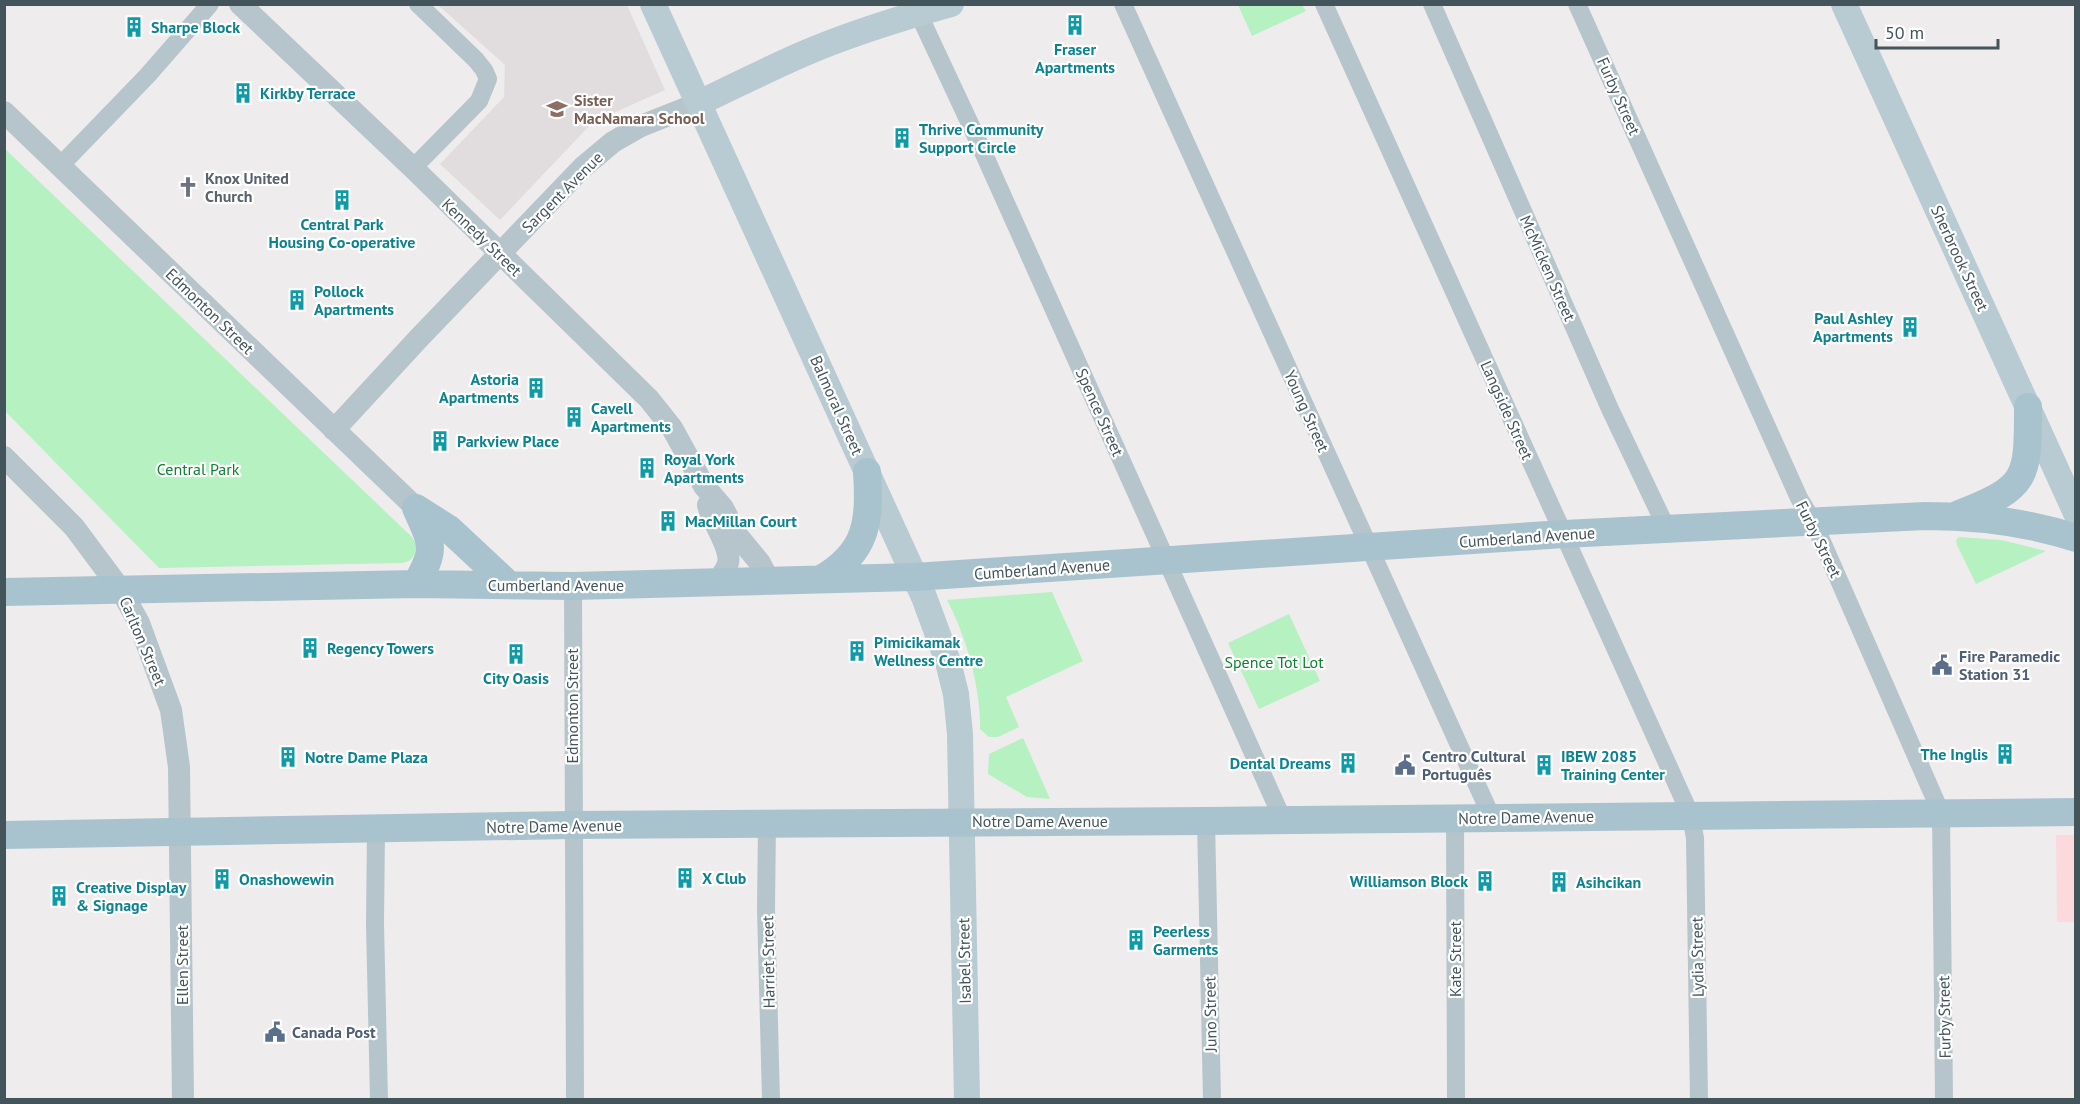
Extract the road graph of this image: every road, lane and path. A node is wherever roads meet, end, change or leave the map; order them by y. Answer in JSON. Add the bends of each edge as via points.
{"nodes":[{"id":1,"x":210,"y":4,"type":"edge"},
{"id":2,"x":240,"y":4,"type":"edge"},
{"id":3,"x":418,"y":4,"type":"edge"},
{"id":4,"x":653,"y":4,"type":"edge"},
{"id":5,"x":951,"y":4,"type":"edge"},
{"id":6,"x":1123,"y":4,"type":"edge"},
{"id":7,"x":1324,"y":4,"type":"edge"},
{"id":8,"x":1432,"y":4,"type":"edge"},
{"id":9,"x":1577,"y":4,"type":"edge"},
{"id":10,"x":1844,"y":4,"type":"edge"},
{"id":11,"x":916,"y":9,"type":"edge"},
{"id":12,"x":699,"y":103,"type":"junction"},
{"id":13,"x":4,"y":112,"type":"edge"},
{"id":14,"x":60,"y":166,"type":"junction"},
{"id":15,"x":412,"y":168,"type":"junction"},
{"id":16,"x":500,"y":254,"type":"junction"},
{"id":17,"x":2028,"y":407,"type":"junction"},
{"id":18,"x":334,"y":430,"type":"junction"},
{"id":19,"x":4,"y":457,"type":"edge"},
{"id":20,"x":867,"y":472,"type":"junction"},
{"id":21,"x":704,"y":486,"type":"junction"},
{"id":22,"x":416,"y":508,"type":"junction"},
{"id":23,"x":2076,"y":513,"type":"edge"},
{"id":24,"x":1955,"y":516,"type":"junction"},
{"id":25,"x":1813,"y":521,"type":"junction"},
{"id":26,"x":1667,"y":529,"type":"junction"},
{"id":27,"x":1564,"y":534,"type":"junction"},
{"id":28,"x":2076,"y":538,"type":"edge"},
{"id":29,"x":1370,"y":548,"type":"junction"},
{"id":30,"x":1167,"y":561,"type":"junction"},
{"id":31,"x":914,"y":577,"type":"junction"},
{"id":32,"x":821,"y":579,"type":"junction"},
{"id":33,"x":770,"y":582,"type":"junction"},
{"id":34,"x":717,"y":583,"type":"junction"},
{"id":35,"x":416,"y":584,"type":"junction"},
{"id":36,"x":509,"y":585,"type":"junction"},
{"id":37,"x":573,"y":586,"type":"junction"},
{"id":38,"x":121,"y":590,"type":"junction"},
{"id":39,"x":4,"y":592,"type":"edge"},
{"id":40,"x":2076,"y":812,"type":"edge"},
{"id":41,"x":1941,"y":813,"type":"junction"},
{"id":42,"x":1691,"y":816,"type":"junction"},
{"id":43,"x":1455,"y":818,"type":"junction"},
{"id":44,"x":1492,"y":818,"type":"junction"},
{"id":45,"x":1283,"y":820,"type":"junction"},
{"id":46,"x":1206,"y":821,"type":"junction"},
{"id":47,"x":962,"y":822,"type":"junction"},
{"id":48,"x":767,"y":824,"type":"junction"},
{"id":49,"x":572,"y":825,"type":"junction"},
{"id":50,"x":376,"y":829,"type":"junction"},
{"id":51,"x":180,"y":831,"type":"junction"},
{"id":52,"x":4,"y":835,"type":"edge"},
{"id":53,"x":183,"y":1100,"type":"edge"},
{"id":54,"x":379,"y":1100,"type":"edge"},
{"id":55,"x":575,"y":1100,"type":"edge"},
{"id":56,"x":771,"y":1100,"type":"edge"},
{"id":57,"x":967,"y":1100,"type":"edge"},
{"id":58,"x":1212,"y":1100,"type":"edge"},
{"id":59,"x":1456,"y":1100,"type":"edge"},
{"id":60,"x":1699,"y":1100,"type":"edge"},
{"id":61,"x":1944,"y":1100,"type":"edge"}],
"edges":[{"from":1,"to":14,"type":"street"},
{"from":2,"to":15,"type":"street","name":"Kennedy Street"},
{"from":3,"to":15,"type":"street","via":[[476,60],[488,79],[479,101]]},
{"from":4,"to":12,"type":"main road","name":"Balmoral Street"},
{"from":5,"to":11,"type":"main road","name":"Sargent Avenue"},
{"from":6,"to":29,"type":"street","name":"Young Street"},
{"from":7,"to":27,"type":"street","name":"Langside Street"},
{"from":8,"to":26,"type":"street","name":"McMicken Street"},
{"from":9,"to":25,"type":"street","name":"Furby Street","via":[[1799,498]]},
{"from":10,"to":17,"type":"main road","name":"Sherbrook Street"},
{"from":11,"to":12,"type":"main road","name":"Sargent Avenue","via":[[804,54]]},
{"from":11,"to":30,"type":"street","name":"Spence Street"},
{"from":12,"to":16,"type":"street","name":"Sargent Avenue","via":[[641,126],[613,142],[582,168]]},
{"from":12,"to":20,"type":"main road","name":"Balmoral Street"},
{"from":13,"to":14,"type":"street","name":"Edmonton Street"},
{"from":14,"to":18,"type":"street","name":"Edmonton Street"},
{"from":15,"to":16,"type":"street","name":"Kennedy Street"},
{"from":16,"to":18,"type":"street","name":"Sargent Avenue"},
{"from":16,"to":21,"type":"street","name":"Kennedy Street","via":[[649,399],[679,438]]},
{"from":17,"to":23,"type":"main road","name":"Sherbrook Street"},
{"from":17,"to":24,"type":"main road","via":[[2028,452],[2015,485],[1992,501]]},
{"from":18,"to":22,"type":"street","name":"Edmonton Street"},
{"from":19,"to":38,"type":"street","name":"Carlton Street","via":[[74,526]]},
{"from":20,"to":31,"type":"main road","name":"Balmoral Street"},
{"from":20,"to":32,"type":"main road","via":[[869,505],[860,541],[843,563]]},
{"from":21,"to":33,"type":"street","name":"Kennedy Street","via":[[723,508]]},
{"from":21,"to":34,"type":"street","name":"Kennedy Street","via":[[709,513],[728,554],[728,563]]},
{"from":22,"to":35,"type":"main road","via":[[431,547],[427,566]]},
{"from":22,"to":36,"type":"main road","via":[[449,529]]},
{"from":24,"to":25,"type":"main road","name":"Cumberland Avenue"},
{"from":24,"to":28,"type":"main road","name":"Cumberland Avenue","via":[[2019,524]]},
{"from":25,"to":26,"type":"main road","name":"Cumberland Avenue"},
{"from":25,"to":41,"type":"street","name":"Furby Street"},
{"from":26,"to":27,"type":"main road","name":"Cumberland Avenue"},
{"from":27,"to":29,"type":"main road","name":"Cumberland Avenue"},
{"from":27,"to":42,"type":"street","name":"Langside Street"},
{"from":29,"to":30,"type":"main road","name":"Cumberland Avenue"},
{"from":29,"to":44,"type":"street","name":"Young Street"},
{"from":30,"to":31,"type":"main road","name":"Cumberland Avenue"},
{"from":30,"to":45,"type":"street","name":"Spence Street"},
{"from":31,"to":32,"type":"main road","name":"Cumberland Avenue"},
{"from":31,"to":47,"type":"main road","name":"Balmoral Street","via":[[937,628],[952,676],[960,734]]},
{"from":32,"to":33,"type":"main road","name":"Cumberland Avenue"},
{"from":33,"to":34,"type":"main road","name":"Cumberland Avenue"},
{"from":34,"to":37,"type":"main road","name":"Cumberland Avenue"},
{"from":35,"to":36,"type":"main road","name":"Cumberland Avenue"},
{"from":35,"to":38,"type":"main road","name":"Cumberland Avenue"},
{"from":36,"to":37,"type":"main road","name":"Cumberland Avenue"},
{"from":37,"to":49,"type":"street","name":"Edmonton Street"},
{"from":38,"to":39,"type":"main road","name":"Cumberland Avenue"},
{"from":38,"to":51,"type":"street","name":"Carlton Street","via":[[139,623],[171,710],[179,767]]},
{"from":40,"to":41,"type":"main road","name":"Notre Dame Avenue"},
{"from":41,"to":42,"type":"main road","name":"Notre Dame Avenue"},
{"from":41,"to":61,"type":"street","name":"Furby Street"},
{"from":42,"to":44,"type":"main road","name":"Notre Dame Avenue"},
{"from":42,"to":60,"type":"street","name":"Lydia Street","via":[[1695,838]]},
{"from":43,"to":44,"type":"main road","name":"Notre Dame Avenue"},
{"from":43,"to":45,"type":"main road","name":"Notre Dame Avenue"},
{"from":43,"to":59,"type":"street","name":"Kate Street"},
{"from":45,"to":46,"type":"main road","name":"Notre Dame Avenue"},
{"from":46,"to":47,"type":"main road","name":"Notre Dame Avenue"},
{"from":46,"to":58,"type":"street","name":"Juno Street"},
{"from":47,"to":48,"type":"main road","name":"Notre Dame Avenue"},
{"from":47,"to":57,"type":"main road","name":"Isabel Street"},
{"from":48,"to":49,"type":"main road","name":"Notre Dame Avenue"},
{"from":48,"to":56,"type":"street","name":"Harriet Street"},
{"from":49,"to":50,"type":"main road","name":"Notre Dame Avenue"},
{"from":49,"to":55,"type":"street","name":"Edmonton Street"},
{"from":50,"to":51,"type":"main road","name":"Notre Dame Avenue"},
{"from":50,"to":54,"type":"street"},
{"from":51,"to":52,"type":"main road","name":"Notre Dame Avenue"},
{"from":51,"to":53,"type":"street","name":"Ellen Street"}]}
